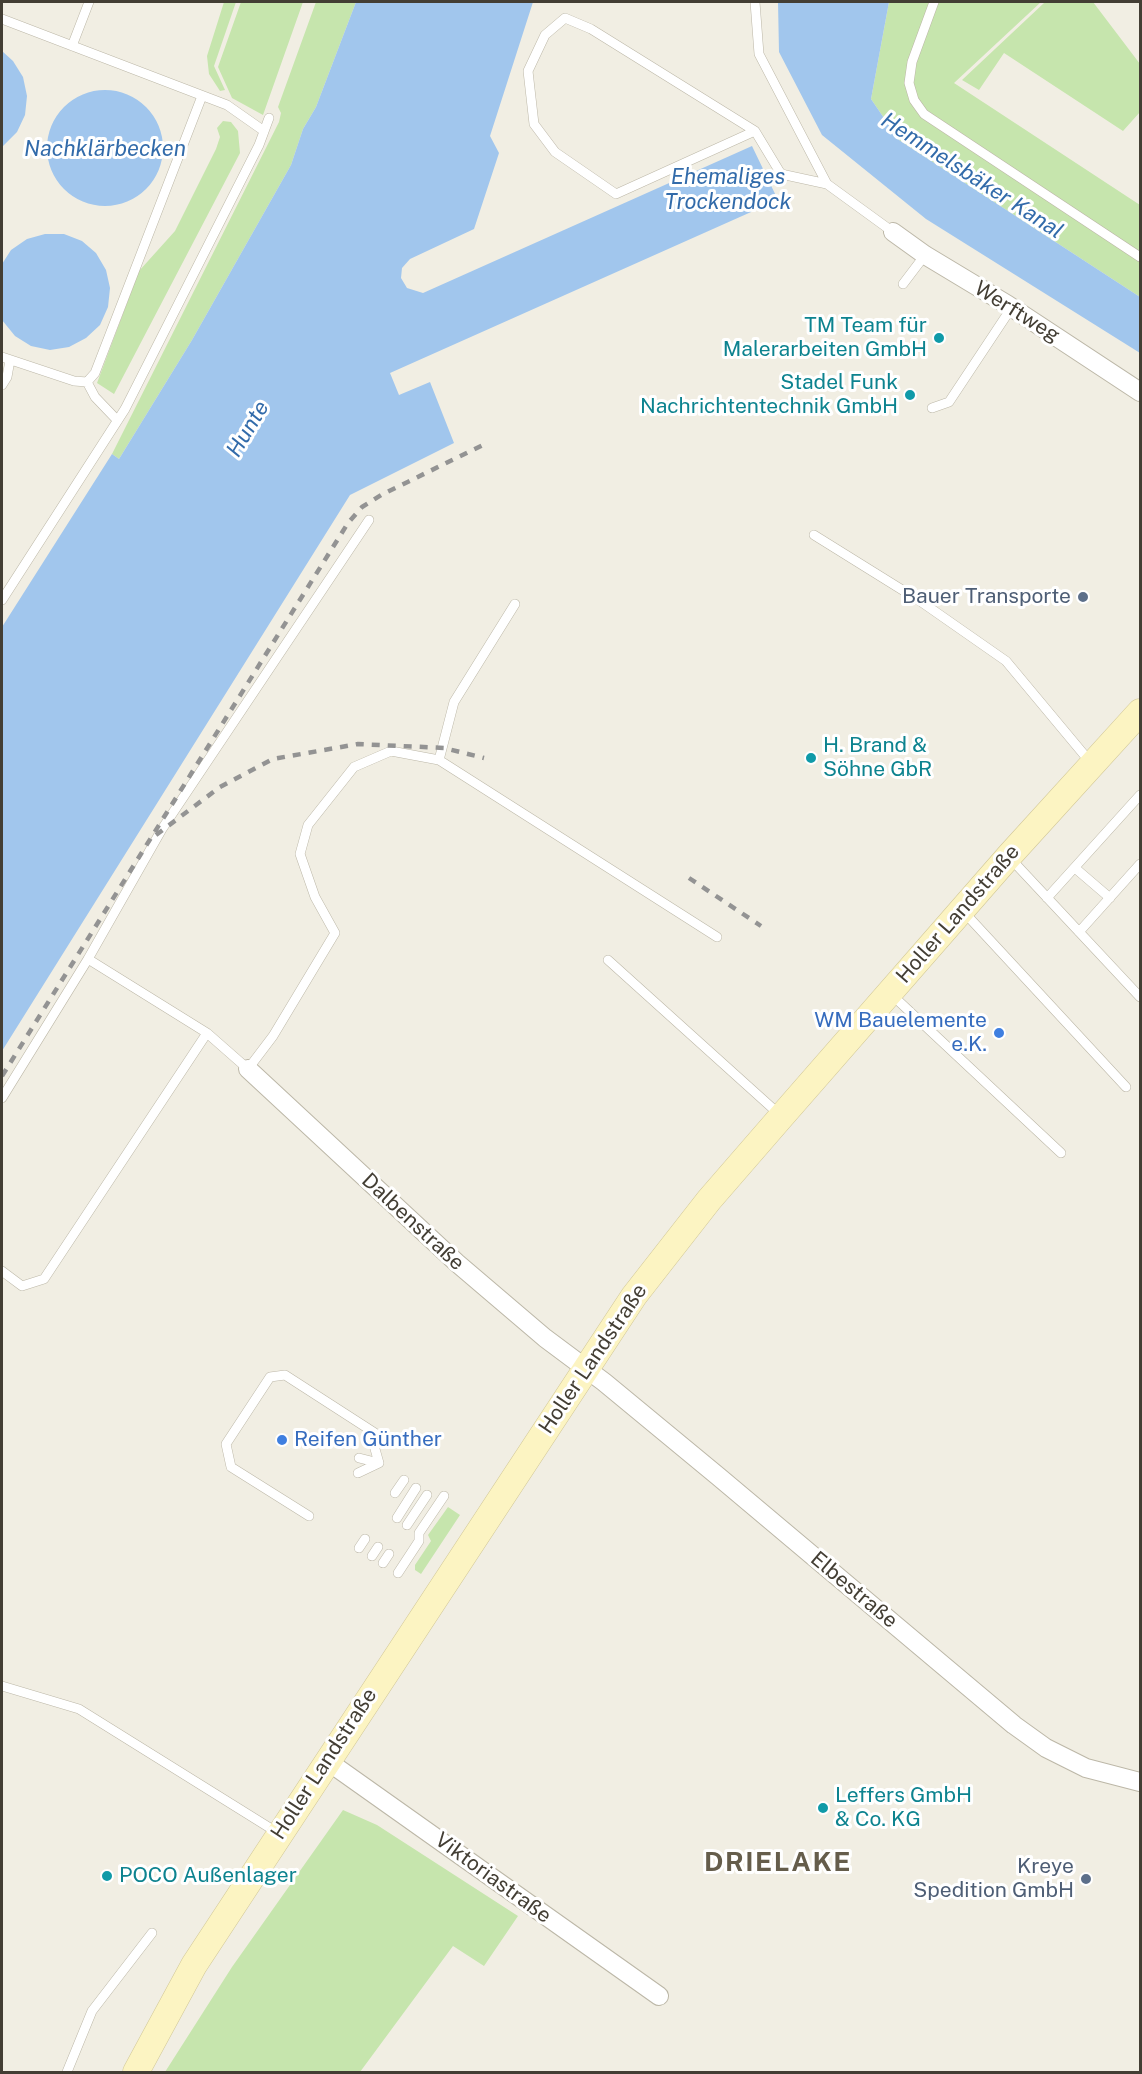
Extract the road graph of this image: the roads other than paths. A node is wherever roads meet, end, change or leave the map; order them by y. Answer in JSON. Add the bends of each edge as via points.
{"nodes":[{"id":1,"x":89,"y":2,"type":"edge"},
{"id":2,"x":755,"y":2,"type":"edge"},
{"id":3,"x":934,"y":2,"type":"edge"},
{"id":4,"x":2,"y":19,"type":"edge"},
{"id":5,"x":72,"y":46,"type":"junction"},
{"id":6,"x":202,"y":96,"type":"junction"},
{"id":7,"x":269,"y":118,"type":"dead end"},
{"id":8,"x":264,"y":130,"type":"junction"},
{"id":9,"x":755,"y":131,"type":"junction"},
{"id":10,"x":827,"y":184,"type":"junction"},
{"id":11,"x":893,"y":232,"type":"joint"},
{"id":12,"x":925,"y":255,"type":"junction"},
{"id":13,"x":1140,"y":257,"type":"edge"},
{"id":14,"x":903,"y":284,"type":"dead end"},
{"id":15,"x":1012,"y":307,"type":"junction"},
{"id":16,"x":6,"y":358,"type":"edge"},
{"id":17,"x":87,"y":382,"type":"junction"},
{"id":18,"x":2,"y":385,"type":"edge"},
{"id":19,"x":1140,"y":392,"type":"edge"},
{"id":20,"x":932,"y":408,"type":"dead end"},
{"id":21,"x":117,"y":420,"type":"junction"},
{"id":22,"x":369,"y":520,"type":"dead end"},
{"id":23,"x":814,"y":535,"type":"dead end"},
{"id":24,"x":2,"y":600,"type":"edge"},
{"id":25,"x":515,"y":604,"type":"dead end"},
{"id":26,"x":1140,"y":712,"type":"edge"},
{"id":27,"x":439,"y":760,"type":"junction"},
{"id":28,"x":1092,"y":764,"type":"junction"},
{"id":29,"x":1140,"y":795,"type":"edge"},
{"id":30,"x":1009,"y":856,"type":"junction"},
{"id":31,"x":1140,"y":864,"type":"edge"},
{"id":32,"x":1075,"y":868,"type":"junction"},
{"id":33,"x":1047,"y":898,"type":"junction"},
{"id":34,"x":1110,"y":898,"type":"junction"},
{"id":35,"x":962,"y":910,"type":"junction"},
{"id":36,"x":1079,"y":932,"type":"junction"},
{"id":37,"x":717,"y":937,"type":"dead end"},
{"id":38,"x":88,"y":959,"type":"junction"},
{"id":39,"x":608,"y":960,"type":"dead end"},
{"id":40,"x":890,"y":992,"type":"junction"},
{"id":41,"x":1140,"y":997,"type":"edge"},
{"id":42,"x":207,"y":1033,"type":"junction"},
{"id":43,"x":248,"y":1069,"type":"junction"},
{"id":44,"x":1126,"y":1087,"type":"dead end"},
{"id":45,"x":2,"y":1098,"type":"edge"},
{"id":46,"x":781,"y":1116,"type":"junction"},
{"id":47,"x":1061,"y":1153,"type":"dead end"},
{"id":48,"x":2,"y":1271,"type":"edge"},
{"id":49,"x":585,"y":1367,"type":"junction"},
{"id":50,"x":367,"y":1446,"type":"dead end"},
{"id":51,"x":359,"y":1458,"type":"dead end"},
{"id":52,"x":379,"y":1463,"type":"junction"},
{"id":53,"x":358,"y":1473,"type":"dead end"},
{"id":54,"x":404,"y":1480,"type":"dead end"},
{"id":55,"x":416,"y":1488,"type":"dead end"},
{"id":56,"x":395,"y":1493,"type":"dead end"},
{"id":57,"x":427,"y":1495,"type":"dead end"},
{"id":58,"x":444,"y":1496,"type":"dead end"},
{"id":59,"x":309,"y":1516,"type":"dead end"},
{"id":60,"x":397,"y":1518,"type":"dead end"},
{"id":61,"x":407,"y":1525,"type":"dead end"},
{"id":62,"x":365,"y":1539,"type":"dead end"},
{"id":63,"x":378,"y":1547,"type":"dead end"},
{"id":64,"x":359,"y":1548,"type":"dead end"},
{"id":65,"x":389,"y":1554,"type":"dead end"},
{"id":66,"x":372,"y":1556,"type":"dead end"},
{"id":67,"x":383,"y":1563,"type":"dead end"},
{"id":68,"x":398,"y":1573,"type":"dead end"},
{"id":69,"x":2,"y":1686,"type":"edge"},
{"id":70,"x":326,"y":1760,"type":"junction"},
{"id":71,"x":1140,"y":1782,"type":"edge"},
{"id":72,"x":279,"y":1833,"type":"junction"},
{"id":73,"x":152,"y":1933,"type":"dead end"},
{"id":74,"x":659,"y":1996,"type":"dead end"},
{"id":75,"x":67,"y":2073,"type":"edge"},
{"id":76,"x":136,"y":2073,"type":"edge"}],
"edges":[{"from":1,"to":5,"type":"lane"},
{"from":2,"to":10,"type":"lane","via":[[759,54]]},
{"from":3,"to":13,"type":"lane","via":[[912,62],[909,83],[924,114]]},
{"from":4,"to":5,"type":"lane"},
{"from":5,"to":6,"type":"lane"},
{"from":6,"to":8,"type":"lane","via":[[236,110]]},
{"from":6,"to":17,"type":"lane","via":[[95,373]]},
{"from":7,"to":8,"type":"lane"},
{"from":8,"to":21,"type":"lane"},
{"from":9,"to":9,"type":"lane","via":[[616,194],[555,153],[534,124],[528,71],[545,35],[565,18],[620,46]]},
{"from":9,"to":10,"type":"lane","via":[[781,174]]},
{"from":10,"to":11,"type":"lane"},
{"from":11,"to":12,"type":"street","name":"Werftweg"},
{"from":12,"to":14,"type":"lane"},
{"from":12,"to":15,"type":"street","name":"Werftweg"},
{"from":15,"to":19,"type":"street","name":"Werftweg"},
{"from":15,"to":20,"type":"lane","via":[[949,402]]},
{"from":16,"to":17,"type":"lane"},
{"from":16,"to":18,"type":"lane"},
{"from":17,"to":21,"type":"lane","via":[[94,397]]},
{"from":21,"to":24,"type":"lane"},
{"from":22,"to":38,"type":"lane","via":[[162,829]]},
{"from":23,"to":28,"type":"lane","via":[[1006,661]]},
{"from":25,"to":27,"type":"lane","via":[[454,702]]},
{"from":26,"to":28,"type":"main road","name":"Holler Landstraße"},
{"from":27,"to":37,"type":"lane"},
{"from":27,"to":43,"type":"lane","via":[[391,751],[354,767],[308,825],[300,854],[315,897],[335,933],[273,1036]]},
{"from":28,"to":30,"type":"main road","name":"Holler Landstraße"},
{"from":29,"to":32,"type":"lane"},
{"from":30,"to":33,"type":"lane"},
{"from":30,"to":35,"type":"main road","name":"Holler Landstraße"},
{"from":31,"to":34,"type":"lane"},
{"from":32,"to":33,"type":"lane"},
{"from":32,"to":34,"type":"lane"},
{"from":33,"to":36,"type":"lane"},
{"from":34,"to":36,"type":"lane"},
{"from":35,"to":40,"type":"main road","name":"Holler Landstraße"},
{"from":35,"to":44,"type":"lane"},
{"from":36,"to":41,"type":"lane"},
{"from":38,"to":42,"type":"lane"},
{"from":38,"to":45,"type":"lane"},
{"from":39,"to":46,"type":"lane"},
{"from":40,"to":46,"type":"main road","name":"Holler Landstraße"},
{"from":40,"to":47,"type":"lane"},
{"from":42,"to":43,"type":"lane"},
{"from":42,"to":48,"type":"lane","via":[[44,1279],[22,1286]]},
{"from":43,"to":49,"type":"street","name":"Dalbenstraße","via":[[457,1263]]},
{"from":46,"to":49,"type":"main road","name":"Holler Landstraße","via":[[686,1229]]},
{"from":49,"to":70,"type":"main road","name":"Holler Landstraße"},
{"from":49,"to":71,"type":"street","name":"Elbestraße","via":[[1022,1731],[1086,1768]]},
{"from":50,"to":52,"type":"lane"},
{"from":51,"to":52,"type":"lane"},
{"from":52,"to":53,"type":"lane"},
{"from":52,"to":59,"type":"lane","via":[[373,1442],[378,1435],[285,1375],[270,1377],[226,1444],[231,1467]]},
{"from":54,"to":56,"type":"lane"},
{"from":55,"to":60,"type":"lane"},
{"from":57,"to":61,"type":"lane"},
{"from":58,"to":68,"type":"lane"},
{"from":62,"to":64,"type":"lane"},
{"from":63,"to":66,"type":"lane"},
{"from":65,"to":67,"type":"lane"},
{"from":69,"to":72,"type":"lane","via":[[79,1709]]},
{"from":70,"to":72,"type":"main road","name":"Holler Landstraße"},
{"from":70,"to":74,"type":"street","name":"Viktoriastraße"},
{"from":72,"to":76,"type":"main road","name":"Holler Landstraße","via":[[194,1965]]},
{"from":73,"to":75,"type":"lane","via":[[92,2011]]}]}
